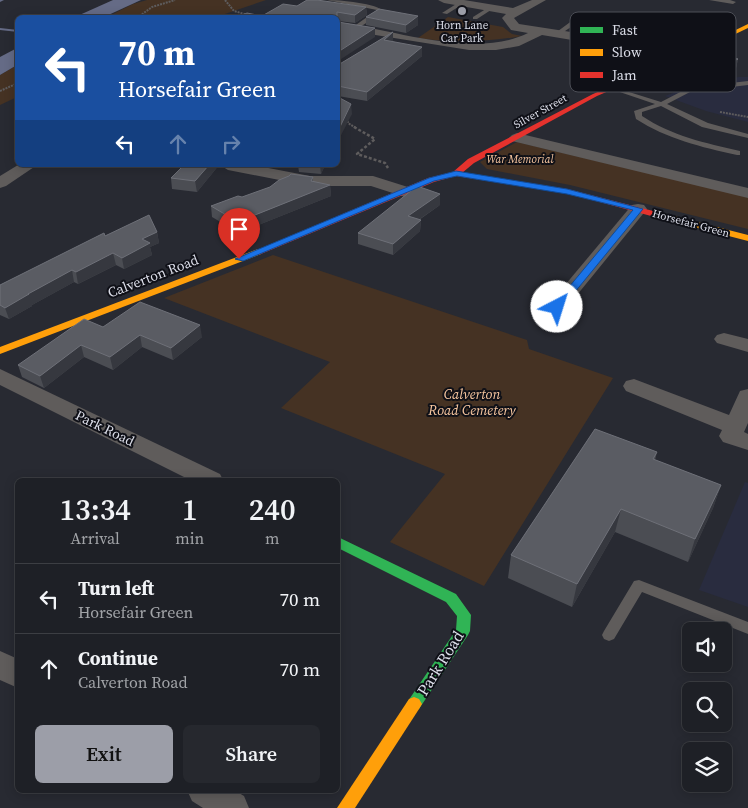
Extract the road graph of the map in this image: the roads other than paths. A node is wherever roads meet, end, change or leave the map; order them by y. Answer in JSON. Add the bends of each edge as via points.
{"nodes":[{"id":1,"x":330,"y":0,"type":"edge"},
{"id":2,"x":444,"y":0,"type":"edge"},
{"id":3,"x":540,"y":0,"type":"edge"},
{"id":4,"x":712,"y":0,"type":"edge"},
{"id":5,"x":733,"y":2,"type":"dead end"},
{"id":6,"x":461,"y":3,"type":"junction"},
{"id":7,"x":491,"y":8,"type":"junction"},
{"id":8,"x":445,"y":12,"type":"dead end"},
{"id":9,"x":514,"y":12,"type":"junction"},
{"id":10,"x":475,"y":18,"type":"dead end"},
{"id":11,"x":570,"y":25,"type":"edge"},
{"id":12,"x":340,"y":26,"type":"edge"},
{"id":13,"x":748,"y":26,"type":"edge"},
{"id":14,"x":355,"y":28,"type":"junction"},
{"id":15,"x":538,"y":32,"type":"junction"},
{"id":16,"x":736,"y":32,"type":"edge"},
{"id":17,"x":557,"y":34,"type":"junction"},
{"id":18,"x":391,"y":35,"type":"junction"},
{"id":19,"x":570,"y":37,"type":"edge"},
{"id":20,"x":376,"y":44,"type":"edge"},
{"id":21,"x":603,"y":92,"type":"edge"},
{"id":22,"x":623,"y":92,"type":"edge"},
{"id":23,"x":684,"y":92,"type":"edge"},
{"id":24,"x":662,"y":104,"type":"junction"},
{"id":25,"x":748,"y":136,"type":"edge"},
{"id":26,"x":517,"y":138,"type":"junction"},
{"id":27,"x":736,"y":154,"type":"dead end"},
{"id":28,"x":26,"y":167,"type":"edge"},
{"id":29,"x":238,"y":167,"type":"edge"},
{"id":30,"x":456,"y":174,"type":"junction"},
{"id":31,"x":0,"y":183,"type":"edge"},
{"id":32,"x":404,"y":192,"type":"junction"},
{"id":33,"x":748,"y":193,"type":"edge"},
{"id":34,"x":638,"y":209,"type":"junction"},
{"id":35,"x":748,"y":238,"type":"edge"},
{"id":36,"x":557,"y":307,"type":"dead end"},
{"id":37,"x":724,"y":339,"type":"dead end"},
{"id":38,"x":748,"y":346,"type":"edge"},
{"id":39,"x":0,"y":350,"type":"edge"},
{"id":40,"x":0,"y":376,"type":"edge"},
{"id":41,"x":634,"y":386,"type":"dead end"},
{"id":42,"x":748,"y":396,"type":"edge"},
{"id":43,"x":741,"y":434,"type":"edge"},
{"id":44,"x":207,"y":478,"type":"edge"},
{"id":45,"x":340,"y":543,"type":"edge"},
{"id":46,"x":748,"y":628,"type":"edge"},
{"id":47,"x":608,"y":635,"type":"dead end"},
{"id":48,"x":0,"y":664,"type":"edge"},
{"id":49,"x":15,"y":673,"type":"edge"},
{"id":50,"x":209,"y":793,"type":"edge"},
{"id":51,"x":232,"y":808,"type":"edge"},
{"id":52,"x":345,"y":808,"type":"edge"}],
"edges":[{"from":1,"to":14,"type":"lane","via":[[379,9],[381,12]]},
{"from":2,"to":6,"type":"street"},
{"from":3,"to":9,"type":"street"},
{"from":4,"to":5,"type":"lane"},
{"from":6,"to":7,"type":"street"},
{"from":6,"to":8,"type":"lane"},
{"from":7,"to":9,"type":"street"},
{"from":7,"to":10,"type":"lane"},
{"from":9,"to":15,"type":"street","via":[[508,18],[515,27]]},
{"from":11,"to":17,"type":"lane"},
{"from":12,"to":14,"type":"street"},
{"from":13,"to":16,"type":"street","name":"Silver Street"},
{"from":14,"to":18,"type":"street"},
{"from":15,"to":17,"type":"street"},
{"from":15,"to":18,"type":"street","via":[[528,40],[472,46],[441,45]]},
{"from":17,"to":19,"type":"street"},
{"from":18,"to":20,"type":"street"},
{"from":21,"to":26,"type":"street","name":"Silver Street"},
{"from":22,"to":24,"type":"lane"},
{"from":23,"to":24,"type":"lane"},
{"from":24,"to":25,"type":"lane","via":[[704,125]]},
{"from":24,"to":27,"type":"lane","via":[[638,111],[639,118],[654,129],[686,141]]},
{"from":26,"to":30,"type":"street","name":"Silver Street","via":[[471,160]]},
{"from":26,"to":33,"type":"street"},
{"from":28,"to":31,"type":"street"},
{"from":29,"to":32,"type":"street","via":[[310,181],[373,181]]},
{"from":30,"to":32,"type":"street","name":"Calverton Road","via":[[439,177]]},
{"from":30,"to":34,"type":"street","name":"Horsefair Green","via":[[567,191]]},
{"from":32,"to":39,"type":"street","name":"Calverton Road"},
{"from":34,"to":35,"type":"street","name":"Horsefair Green"},
{"from":34,"to":36,"type":"street"},
{"from":37,"to":38,"type":"street"},
{"from":40,"to":44,"type":"street","name":"Park Road"},
{"from":41,"to":43,"type":"street"},
{"from":42,"to":43,"type":"street"},
{"from":45,"to":52,"type":"street","name":"Park Road","via":[[450,598],[464,615],[463,631]]},
{"from":46,"to":47,"type":"lane","via":[[639,585]]},
{"from":48,"to":49,"type":"street"},
{"from":50,"to":51,"type":"street"}]}
